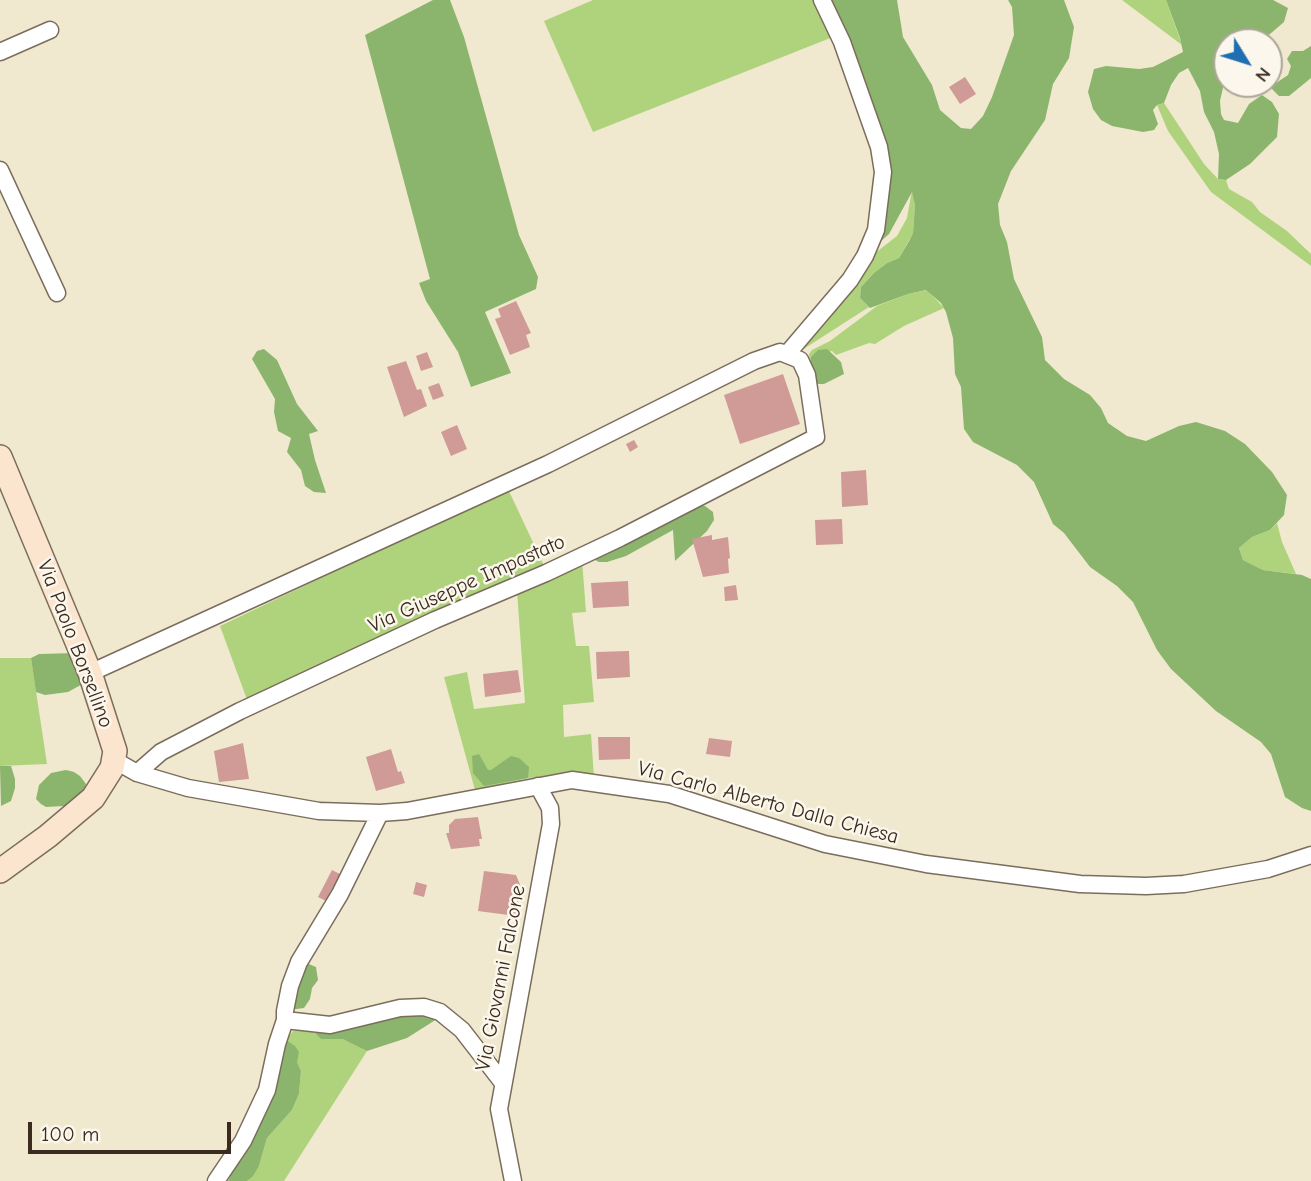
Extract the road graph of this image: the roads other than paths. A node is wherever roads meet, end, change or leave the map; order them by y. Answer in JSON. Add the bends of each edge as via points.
{"nodes":[{"id":1,"x":822,"y":0,"type":"edge"},
{"id":2,"x":50,"y":30,"type":"dead end"},
{"id":3,"x":0,"y":52,"type":"edge"},
{"id":4,"x":0,"y":170,"type":"edge"},
{"id":5,"x":57,"y":293,"type":"dead end"},
{"id":6,"x":787,"y":354,"type":"junction"},
{"id":7,"x":0,"y":457,"type":"edge"},
{"id":8,"x":90,"y":673,"type":"junction"},
{"id":9,"x":114,"y":760,"type":"junction"},
{"id":10,"x":137,"y":773,"type":"junction"},
{"id":11,"x":538,"y":786,"type":"junction"},
{"id":12,"x":380,"y":813,"type":"junction"},
{"id":13,"x":1311,"y":855,"type":"edge"},
{"id":14,"x":0,"y":872,"type":"edge"},
{"id":15,"x":285,"y":1020,"type":"junction"},
{"id":16,"x":503,"y":1083,"type":"junction"},
{"id":17,"x":216,"y":1181,"type":"edge"},
{"id":18,"x":513,"y":1181,"type":"edge"}],
"edges":[{"from":1,"to":6,"type":"street","via":[[842,42],[879,147],[883,172],[876,230],[865,256]]},
{"from":2,"to":3,"type":"street"},
{"from":4,"to":5,"type":"street"},
{"from":6,"to":8,"type":"street","via":[[780,352],[741,367],[548,464]]},
{"from":6,"to":10,"type":"street","name":"Via Giuseppe Impastato","via":[[800,360],[807,374],[816,437],[620,538],[240,711],[161,752]]},
{"from":7,"to":8,"type":"street","name":"Via Paolo Borsellino"},
{"from":8,"to":9,"type":"street","name":"Via Paolo Borsellino","via":[[113,741]]},
{"from":9,"to":10,"type":"street","name":"Via Carlo Alberto Dalla Chiesa"},
{"from":9,"to":14,"type":"street","via":[[93,798]]},
{"from":10,"to":12,"type":"street","name":"Via Carlo Alberto Dalla Chiesa","via":[[256,801],[319,811]]},
{"from":11,"to":12,"type":"street","name":"Via Carlo Alberto Dalla Chiesa"},
{"from":11,"to":13,"type":"street","name":"Via Carlo Alberto Dalla Chiesa","via":[[572,780],[644,789],[825,844],[926,864],[1080,884],[1184,884]]},
{"from":11,"to":16,"type":"street","name":"Via Giovanni Falcone","via":[[550,808],[551,824]]},
{"from":12,"to":15,"type":"street","via":[[340,894],[299,962]]},
{"from":15,"to":16,"type":"street","via":[[330,1026],[400,1008],[424,1007],[440,1012],[462,1030]]},
{"from":15,"to":17,"type":"street","via":[[267,1090],[243,1141]]},
{"from":16,"to":18,"type":"street","name":"Via Giovanni Falcone","via":[[499,1109]]}]}
